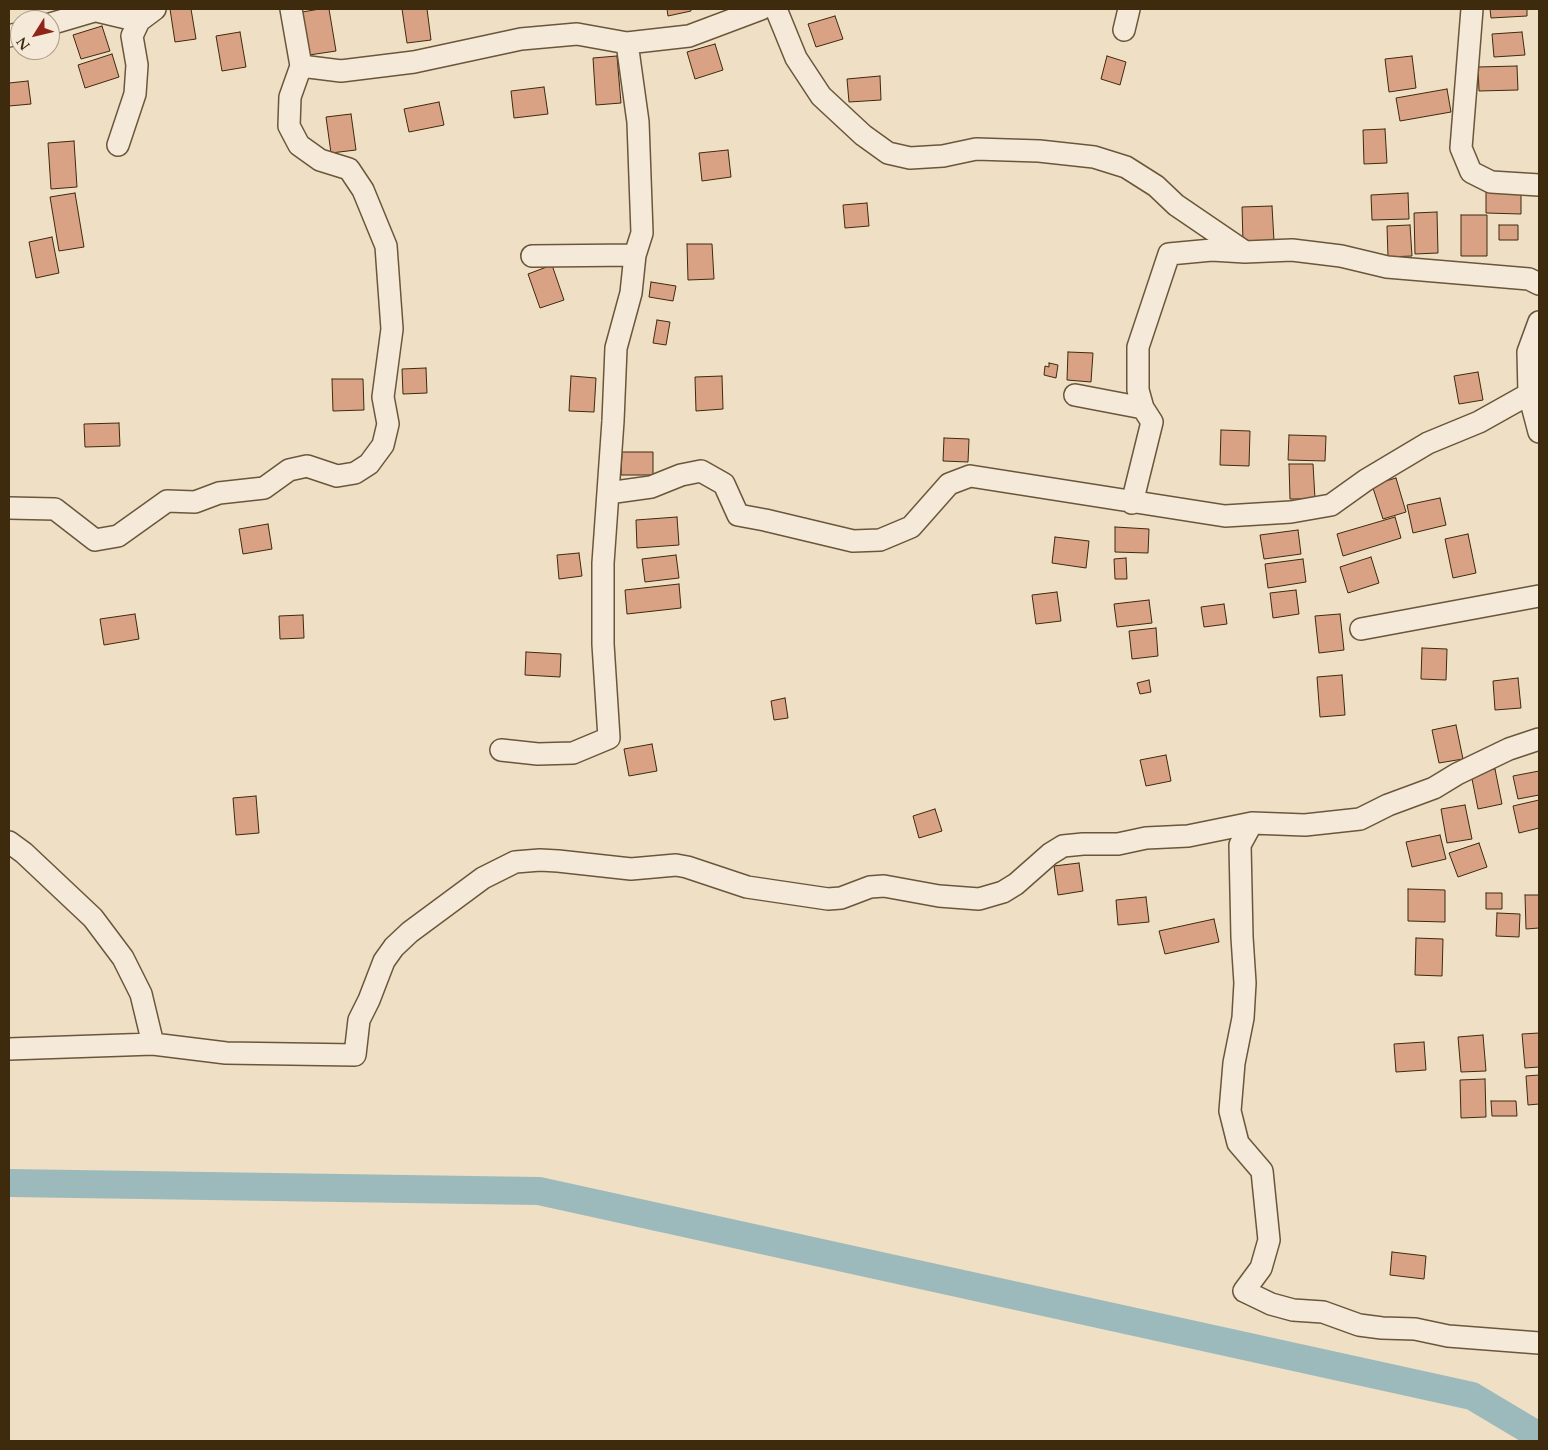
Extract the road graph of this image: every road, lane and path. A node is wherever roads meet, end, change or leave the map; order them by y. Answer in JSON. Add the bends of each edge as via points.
{"nodes":[{"id":1,"x":291,"y":9,"type":"edge"},
{"id":2,"x":761,"y":9,"type":"edge"},
{"id":3,"x":776,"y":9,"type":"edge"},
{"id":4,"x":1129,"y":9,"type":"edge"},
{"id":5,"x":1472,"y":9,"type":"edge"},
{"id":6,"x":99,"y":10,"type":"edge"},
{"id":7,"x":147,"y":15,"type":"edge"},
{"id":8,"x":60,"y":21,"type":"edge"},
{"id":9,"x":1124,"y":30,"type":"dead end"},
{"id":10,"x":627,"y":43,"type":"junction"},
{"id":11,"x":301,"y":66,"type":"junction"},
{"id":12,"x":118,"y":145,"type":"dead end"},
{"id":13,"x":1539,"y":185,"type":"edge"},
{"id":14,"x":1245,"y":252,"type":"junction"},
{"id":15,"x":635,"y":255,"type":"junction"},
{"id":16,"x":532,"y":256,"type":"dead end"},
{"id":17,"x":1539,"y":284,"type":"edge"},
{"id":18,"x":1539,"y":322,"type":"edge"},
{"id":19,"x":1529,"y":394,"type":"junction"},
{"id":20,"x":1074,"y":395,"type":"dead end"},
{"id":21,"x":1143,"y":408,"type":"junction"},
{"id":22,"x":1539,"y":432,"type":"edge"},
{"id":23,"x":608,"y":493,"type":"junction"},
{"id":24,"x":1132,"y":502,"type":"junction"},
{"id":25,"x":9,"y":508,"type":"edge"},
{"id":26,"x":1539,"y":596,"type":"edge"},
{"id":27,"x":1361,"y":629,"type":"dead end"},
{"id":28,"x":1539,"y":740,"type":"edge"},
{"id":29,"x":501,"y":750,"type":"dead end"},
{"id":30,"x":1252,"y":823,"type":"junction"},
{"id":31,"x":9,"y":842,"type":"edge"},
{"id":32,"x":153,"y":1044,"type":"junction"},
{"id":33,"x":9,"y":1048,"type":"edge"},
{"id":34,"x":1539,"y":1343,"type":"edge"}],
"edges":[{"from":1,"to":11,"type":"street"},
{"from":2,"to":10,"type":"street","via":[[688,36]]},
{"from":3,"to":14,"type":"street","via":[[796,58],[821,96],[888,153],[910,158],[934,157],[976,149],[1094,157],[1126,168],[1156,186],[1176,205]]},
{"from":4,"to":9,"type":"street"},
{"from":5,"to":13,"type":"street","via":[[1461,148],[1471,172],[1491,182]]},
{"from":6,"to":7,"type":"street"},
{"from":6,"to":8,"type":"street"},
{"from":7,"to":12,"type":"street","via":[[132,36],[137,65],[135,94]]},
{"from":10,"to":11,"type":"street","via":[[577,34],[521,39],[414,62],[341,71]]},
{"from":10,"to":15,"type":"street","via":[[638,122],[642,233]]},
{"from":11,"to":25,"type":"street","via":[[290,97],[289,126],[299,145],[320,160],[349,169],[363,190],[386,246],[392,329],[383,397],[388,424],[383,445],[369,464],[355,472],[337,476],[306,466],[289,470],[264,488],[218,493],[194,502],[167,500],[118,536],[95,540],[55,509]]},
{"from":14,"to":17,"type":"street","via":[[1292,250],[1341,256],[1387,267],[1529,279]]},
{"from":14,"to":21,"type":"street","via":[[1212,250],[1169,254],[1138,347],[1138,390]]},
{"from":15,"to":16,"type":"street"},
{"from":15,"to":23,"type":"street","via":[[631,293],[616,348]]},
{"from":18,"to":19,"type":"street","via":[[1528,352]]},
{"from":19,"to":22,"type":"street"},
{"from":19,"to":24,"type":"street","via":[[1480,422],[1428,443],[1331,505],[1292,512],[1225,516]]},
{"from":20,"to":21,"type":"street"},
{"from":21,"to":24,"type":"street","via":[[1152,422]]},
{"from":23,"to":24,"type":"street","via":[[651,487],[681,474],[701,472],[724,484],[738,515],[853,541],[880,540],[911,527],[949,484],[970,476]]},
{"from":23,"to":29,"type":"street","via":[[603,563],[603,644],[609,738],[572,753]]},
{"from":26,"to":27,"type":"street"},
{"from":28,"to":30,"type":"street","via":[[1509,749],[1434,788],[1360,818],[1305,826]]},
{"from":30,"to":32,"type":"street","via":[[1188,836],[1063,846],[1016,884],[1003,892],[979,899],[884,886],[828,899],[748,887],[676,865],[631,869],[558,861],[515,862],[483,878],[394,947],[384,961],[359,1020],[355,1055],[226,1053]]},
{"from":30,"to":34,"type":"street","via":[[1240,845],[1245,983],[1230,1111],[1238,1143],[1262,1171],[1269,1240],[1260,1268],[1244,1291],[1271,1304],[1293,1310],[1323,1312],[1359,1325]]},
{"from":31,"to":32,"type":"street","via":[[93,918],[123,958],[141,994]]},
{"from":32,"to":33,"type":"street"}]}
